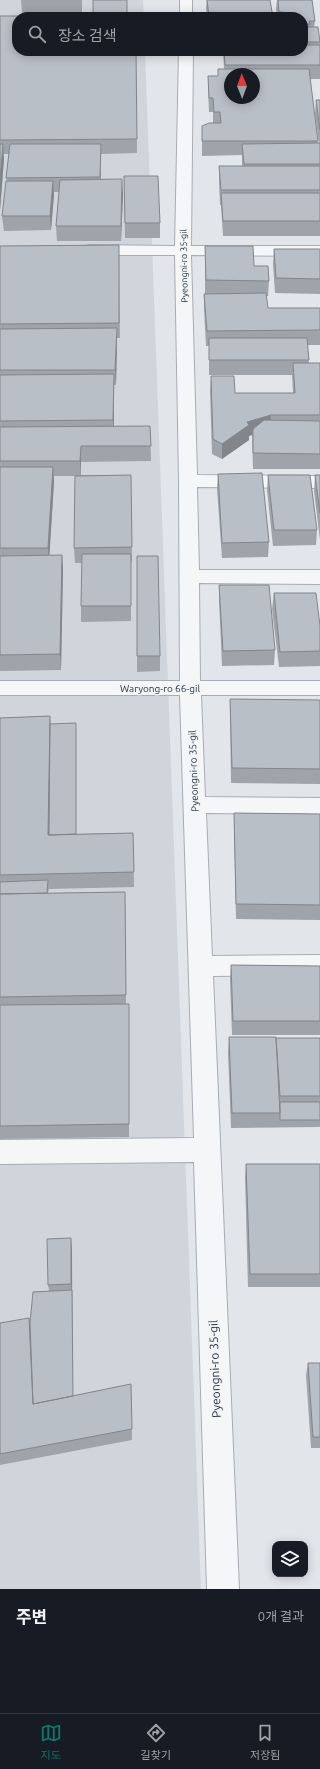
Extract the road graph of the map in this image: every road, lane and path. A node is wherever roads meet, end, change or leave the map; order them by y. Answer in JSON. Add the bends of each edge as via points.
{"nodes":[{"id":1,"x":186,"y":0,"type":"edge"},
{"id":2,"x":186,"y":12,"type":"edge"},
{"id":3,"x":186,"y":56,"type":"edge"},
{"id":4,"x":72,"y":250,"type":"edge"},
{"id":5,"x":183,"y":251,"type":"junction"},
{"id":6,"x":320,"y":251,"type":"edge"},
{"id":7,"x":188,"y":481,"type":"junction"},
{"id":8,"x":320,"y":482,"type":"edge"},
{"id":9,"x":188,"y":576,"type":"junction"},
{"id":10,"x":320,"y":577,"type":"edge"},
{"id":11,"x":0,"y":688,"type":"edge"},
{"id":12,"x":190,"y":688,"type":"junction"},
{"id":13,"x":320,"y":688,"type":"edge"},
{"id":14,"x":194,"y":805,"type":"junction"},
{"id":15,"x":320,"y":806,"type":"edge"},
{"id":16,"x":320,"y":965,"type":"edge"},
{"id":17,"x":201,"y":966,"type":"junction"},
{"id":18,"x":207,"y":1150,"type":"junction"},
{"id":19,"x":0,"y":1152,"type":"edge"},
{"id":20,"x":223,"y":1589,"type":"edge"}],
"edges":[{"from":1,"to":2,"type":"street"},
{"from":3,"to":5,"type":"street","name":"Pyeongni-ro 35-gil"},
{"from":4,"to":5,"type":"street"},
{"from":5,"to":6,"type":"street"},
{"from":5,"to":7,"type":"street","name":"Pyeongni-ro 35-gil"},
{"from":7,"to":8,"type":"street"},
{"from":7,"to":9,"type":"street","name":"Pyeongni-ro 35-gil"},
{"from":9,"to":10,"type":"street"},
{"from":9,"to":12,"type":"street","name":"Pyeongni-ro 35-gil"},
{"from":11,"to":12,"type":"street","name":"Waryong-ro 66-gil"},
{"from":12,"to":13,"type":"street","name":"Waryong-ro 66-gil"},
{"from":12,"to":14,"type":"street","name":"Pyeongni-ro 35-gil"},
{"from":14,"to":15,"type":"street"},
{"from":14,"to":17,"type":"street","name":"Pyeongni-ro 35-gil"},
{"from":16,"to":17,"type":"street"},
{"from":17,"to":18,"type":"street","name":"Pyeongni-ro 35-gil"},
{"from":18,"to":19,"type":"street"},
{"from":18,"to":20,"type":"street","name":"Pyeongni-ro 35-gil"}]}
